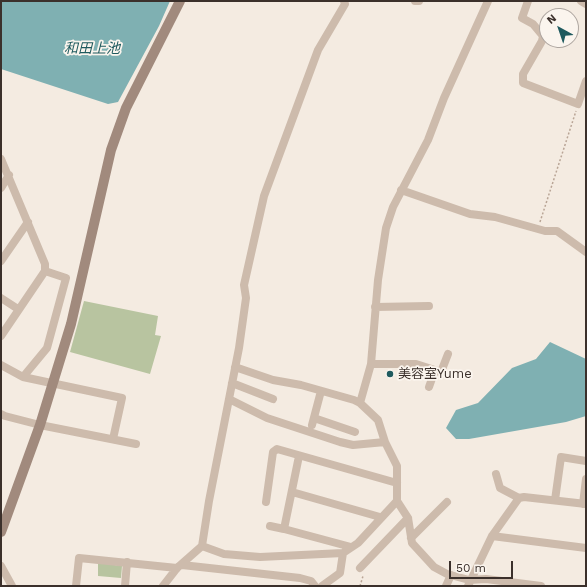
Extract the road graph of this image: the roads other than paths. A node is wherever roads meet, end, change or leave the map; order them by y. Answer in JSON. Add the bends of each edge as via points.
{"nodes":[{"id":1,"x":180,"y":1,"type":"edge"},
{"id":2,"x":414,"y":1,"type":"edge"},
{"id":3,"x":419,"y":1,"type":"edge"},
{"id":4,"x":488,"y":1,"type":"edge"},
{"id":5,"x":528,"y":1,"type":"edge"},
{"id":6,"x":581,"y":1,"type":"edge"},
{"id":7,"x":347,"y":2,"type":"edge"},
{"id":8,"x":586,"y":4,"type":"edge"},
{"id":9,"x":586,"y":81,"type":"edge"},
{"id":10,"x":1,"y":159,"type":"edge"},
{"id":11,"x":9,"y":175,"type":"junction"},
{"id":12,"x":1,"y":188,"type":"edge"},
{"id":13,"x":401,"y":190,"type":"junction"},
{"id":14,"x":28,"y":222,"type":"junction"},
{"id":15,"x":586,"y":252,"type":"edge"},
{"id":16,"x":1,"y":261,"type":"edge"},
{"id":17,"x":45,"y":271,"type":"junction"},
{"id":18,"x":1,"y":298,"type":"edge"},
{"id":19,"x":429,"y":306,"type":"dead end"},
{"id":20,"x":375,"y":308,"type":"junction"},
{"id":21,"x":18,"y":309,"type":"junction"},
{"id":22,"x":1,"y":336,"type":"edge"},
{"id":23,"x":448,"y":354,"type":"dead end"},
{"id":24,"x":371,"y":364,"type":"junction"},
{"id":25,"x":1,"y":365,"type":"edge"},
{"id":26,"x":235,"y":367,"type":"junction"},
{"id":27,"x":435,"y":370,"type":"junction"},
{"id":28,"x":23,"y":377,"type":"junction"},
{"id":29,"x":232,"y":383,"type":"junction"},
{"id":30,"x":53,"y":384,"type":"junction"},
{"id":31,"x":428,"y":387,"type":"dead end"},
{"id":32,"x":321,"y":391,"type":"junction"},
{"id":33,"x":229,"y":399,"type":"junction"},
{"id":34,"x":273,"y":399,"type":"dead end"},
{"id":35,"x":360,"y":403,"type":"junction"},
{"id":36,"x":1,"y":414,"type":"edge"},
{"id":37,"x":40,"y":425,"type":"junction"},
{"id":38,"x":355,"y":432,"type":"dead end"},
{"id":39,"x":113,"y":439,"type":"junction"},
{"id":40,"x":385,"y":442,"type":"junction"},
{"id":41,"x":136,"y":444,"type":"dead end"},
{"id":42,"x":299,"y":456,"type":"junction"},
{"id":43,"x":586,"y":461,"type":"edge"},
{"id":44,"x":496,"y":474,"type":"dead end"},
{"id":45,"x":586,"y":479,"type":"edge"},
{"id":46,"x":397,"y":483,"type":"junction"},
{"id":47,"x":292,"y":492,"type":"junction"},
{"id":48,"x":519,"y":498,"type":"junction"},
{"id":49,"x":555,"y":500,"type":"junction"},
{"id":50,"x":397,"y":501,"type":"junction"},
{"id":51,"x":266,"y":502,"type":"dead end"},
{"id":52,"x":447,"y":502,"type":"dead end"},
{"id":53,"x":584,"y":504,"type":"edge"},
{"id":54,"x":380,"y":517,"type":"junction"},
{"id":55,"x":408,"y":518,"type":"junction"},
{"id":56,"x":270,"y":526,"type":"dead end"},
{"id":57,"x":284,"y":529,"type":"junction"},
{"id":58,"x":1,"y":532,"type":"edge"},
{"id":59,"x":492,"y":536,"type":"junction"},
{"id":60,"x":411,"y":538,"type":"junction"},
{"id":61,"x":202,"y":546,"type":"junction"},
{"id":62,"x":351,"y":547,"type":"junction"},
{"id":63,"x":586,"y":548,"type":"edge"},
{"id":64,"x":343,"y":552,"type":"junction"},
{"id":65,"x":127,"y":562,"type":"junction"},
{"id":66,"x":1,"y":566,"type":"edge"},
{"id":67,"x":180,"y":566,"type":"junction"},
{"id":68,"x":360,"y":568,"type":"dead end"},
{"id":69,"x":451,"y":575,"type":"junction"},
{"id":70,"x":468,"y":583,"type":"edge"},
{"id":71,"x":12,"y":586,"type":"edge"},
{"id":72,"x":76,"y":586,"type":"edge"},
{"id":73,"x":124,"y":586,"type":"edge"},
{"id":74,"x":163,"y":586,"type":"edge"},
{"id":75,"x":315,"y":586,"type":"edge"},
{"id":76,"x":322,"y":586,"type":"edge"},
{"id":77,"x":446,"y":586,"type":"edge"},
{"id":78,"x":541,"y":586,"type":"edge"}],
"edges":[{"from":1,"to":30,"type":"street","via":[[126,108],[111,150],[84,271]]},
{"from":2,"to":3,"type":"street"},
{"from":4,"to":13,"type":"street","via":[[428,140]]},
{"from":5,"to":9,"type":"street","via":[[522,18],[533,24],[543,36],[522,74],[523,83],[578,104]]},
{"from":6,"to":8,"type":"street"},
{"from":7,"to":26,"type":"street","via":[[318,50],[264,196],[244,285],[246,298]]},
{"from":10,"to":11,"type":"street"},
{"from":11,"to":12,"type":"street"},
{"from":11,"to":14,"type":"street"},
{"from":13,"to":15,"type":"street","via":[[470,214],[495,217],[545,232],[557,231]]},
{"from":13,"to":20,"type":"street","via":[[386,228]]},
{"from":14,"to":16,"type":"street"},
{"from":14,"to":17,"type":"street","via":[[45,264]]},
{"from":17,"to":21,"type":"street"},
{"from":17,"to":28,"type":"street","via":[[66,278],[47,348]]},
{"from":18,"to":21,"type":"street"},
{"from":19,"to":20,"type":"street"},
{"from":20,"to":24,"type":"street"},
{"from":21,"to":22,"type":"street"},
{"from":23,"to":27,"type":"street","via":[[441,372]]},
{"from":24,"to":27,"type":"street","via":[[416,364]]},
{"from":24,"to":35,"type":"street"},
{"from":25,"to":28,"type":"street"},
{"from":26,"to":29,"type":"street"},
{"from":26,"to":32,"type":"street","via":[[273,380]]},
{"from":27,"to":31,"type":"street"},
{"from":28,"to":30,"type":"street"},
{"from":29,"to":33,"type":"street"},
{"from":29,"to":34,"type":"street"},
{"from":30,"to":37,"type":"street"},
{"from":30,"to":39,"type":"street","via":[[122,398]]},
{"from":32,"to":35,"type":"street"},
{"from":32,"to":38,"type":"street","via":[[313,422]]},
{"from":33,"to":40,"type":"street","via":[[267,418],[340,442],[353,445]]},
{"from":33,"to":61,"type":"street"},
{"from":35,"to":40,"type":"street","via":[[378,420]]},
{"from":36,"to":37,"type":"street"},
{"from":37,"to":39,"type":"street"},
{"from":37,"to":58,"type":"street"},
{"from":39,"to":41,"type":"street"},
{"from":40,"to":46,"type":"street","via":[[397,466]]},
{"from":42,"to":46,"type":"street"},
{"from":42,"to":47,"type":"street"},
{"from":42,"to":51,"type":"street","via":[[277,449],[273,452]]},
{"from":43,"to":49,"type":"street","via":[[561,457]]},
{"from":44,"to":48,"type":"street","via":[[500,488]]},
{"from":45,"to":53,"type":"street"},
{"from":46,"to":50,"type":"street"},
{"from":47,"to":54,"type":"street"},
{"from":47,"to":57,"type":"street"},
{"from":48,"to":49,"type":"street"},
{"from":48,"to":59,"type":"street"},
{"from":49,"to":53,"type":"street"},
{"from":50,"to":54,"type":"street"},
{"from":50,"to":55,"type":"street"},
{"from":52,"to":60,"type":"street"},
{"from":54,"to":62,"type":"street","via":[[364,537]]},
{"from":55,"to":60,"type":"street"},
{"from":55,"to":68,"type":"street"},
{"from":56,"to":57,"type":"street"},
{"from":57,"to":62,"type":"street"},
{"from":59,"to":63,"type":"street"},
{"from":59,"to":70,"type":"street"},
{"from":60,"to":69,"type":"street","via":[[421,555],[434,567]]},
{"from":61,"to":64,"type":"street","via":[[224,554],[260,557]]},
{"from":61,"to":67,"type":"street"},
{"from":62,"to":64,"type":"street"},
{"from":64,"to":76,"type":"street","via":[[340,572]]},
{"from":65,"to":67,"type":"street"},
{"from":65,"to":72,"type":"street","via":[[79,558]]},
{"from":65,"to":73,"type":"street"},
{"from":66,"to":71,"type":"street"},
{"from":67,"to":74,"type":"street"},
{"from":67,"to":75,"type":"street","via":[[300,578],[311,581]]},
{"from":69,"to":70,"type":"street"},
{"from":69,"to":77,"type":"street"},
{"from":70,"to":78,"type":"street","via":[[486,579]]}]}
